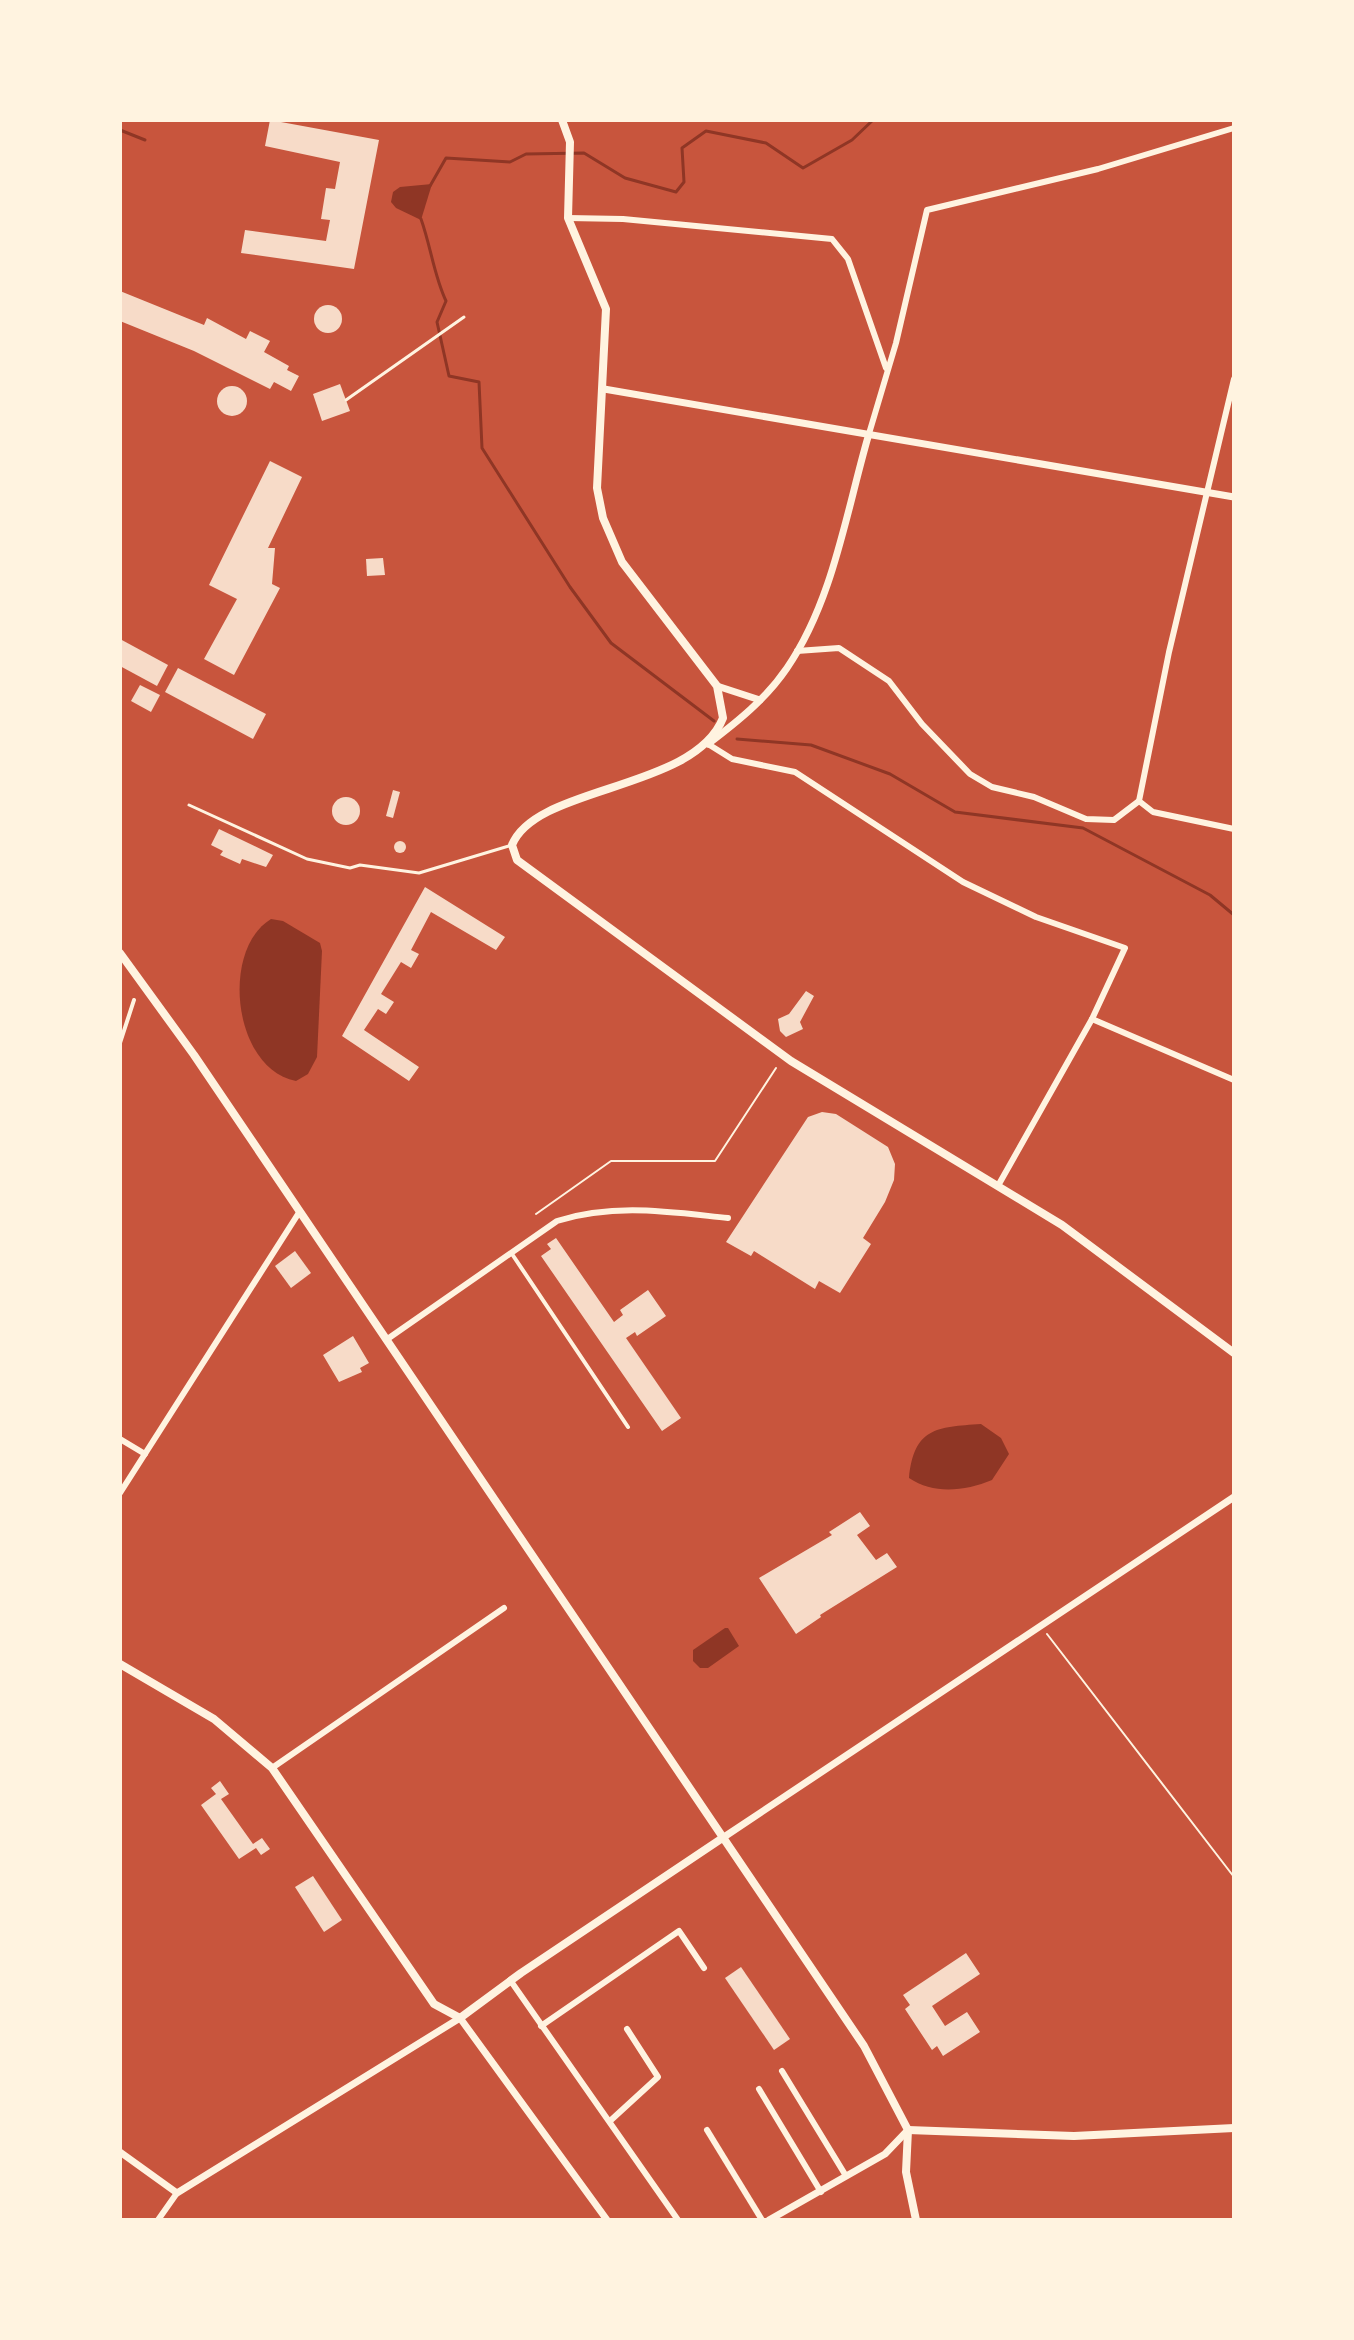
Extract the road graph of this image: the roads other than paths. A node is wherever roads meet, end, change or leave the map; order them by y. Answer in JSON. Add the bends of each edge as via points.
{"nodes":[{"id":1,"x":562,"y":120,"type":"edge"},
{"id":2,"x":1234,"y":128,"type":"edge"},
{"id":3,"x":568,"y":218,"type":"junction"},
{"id":4,"x":464,"y":317,"type":"dead end"},
{"id":5,"x":886,"y":368,"type":"junction"},
{"id":6,"x":1234,"y":379,"type":"edge"},
{"id":7,"x":604,"y":389,"type":"junction"},
{"id":8,"x":346,"y":400,"type":"dead end"},
{"id":9,"x":868,"y":437,"type":"junction"},
{"id":10,"x":1209,"y":492,"type":"junction"},
{"id":11,"x":1234,"y":497,"type":"edge"},
{"id":12,"x":797,"y":651,"type":"junction"},
{"id":13,"x":717,"y":686,"type":"junction"},
{"id":14,"x":760,"y":700,"type":"junction"},
{"id":15,"x":708,"y":744,"type":"junction"},
{"id":16,"x":1139,"y":801,"type":"junction"},
{"id":17,"x":189,"y":805,"type":"dead end"},
{"id":18,"x":1234,"y":829,"type":"edge"},
{"id":19,"x":512,"y":845,"type":"junction"},
{"id":20,"x":120,"y":953,"type":"edge"},
{"id":21,"x":134,"y":1000,"type":"dead end"},
{"id":22,"x":1092,"y":1019,"type":"junction"},
{"id":23,"x":120,"y":1043,"type":"edge"},
{"id":24,"x":1234,"y":1080,"type":"edge"},
{"id":25,"x":999,"y":1184,"type":"junction"},
{"id":26,"x":300,"y":1211,"type":"junction"},
{"id":27,"x":728,"y":1218,"type":"dead end"},
{"id":28,"x":512,"y":1254,"type":"junction"},
{"id":29,"x":386,"y":1340,"type":"junction"},
{"id":30,"x":1234,"y":1353,"type":"edge"},
{"id":31,"x":628,"y":1427,"type":"dead end"},
{"id":32,"x":120,"y":1439,"type":"edge"},
{"id":33,"x":145,"y":1454,"type":"junction"},
{"id":34,"x":120,"y":1493,"type":"edge"},
{"id":35,"x":1234,"y":1497,"type":"edge"},
{"id":36,"x":504,"y":1608,"type":"dead end"},
{"id":37,"x":120,"y":1664,"type":"edge"},
{"id":38,"x":272,"y":1768,"type":"junction"},
{"id":39,"x":721,"y":1839,"type":"junction"},
{"id":40,"x":704,"y":1968,"type":"dead end"},
{"id":41,"x":510,"y":1980,"type":"junction"},
{"id":42,"x":460,"y":2018,"type":"junction"},
{"id":43,"x":541,"y":2026,"type":"junction"},
{"id":44,"x":627,"y":2029,"type":"dead end"},
{"id":45,"x":782,"y":2071,"type":"dead end"},
{"id":46,"x":759,"y":2089,"type":"dead end"},
{"id":47,"x":610,"y":2121,"type":"junction"},
{"id":48,"x":1234,"y":2128,"type":"edge"},
{"id":49,"x":707,"y":2130,"type":"dead end"},
{"id":50,"x":908,"y":2130,"type":"junction"},
{"id":51,"x":120,"y":2152,"type":"edge"},
{"id":52,"x":846,"y":2176,"type":"junction"},
{"id":53,"x":821,"y":2192,"type":"junction"},
{"id":54,"x":177,"y":2193,"type":"junction"},
{"id":55,"x":158,"y":2220,"type":"edge"},
{"id":56,"x":607,"y":2220,"type":"edge"},
{"id":57,"x":678,"y":2220,"type":"edge"},
{"id":58,"x":762,"y":2220,"type":"edge"},
{"id":59,"x":769,"y":2220,"type":"edge"},
{"id":60,"x":916,"y":2220,"type":"edge"}],
"edges":[{"from":1,"to":3,"type":"main road","via":[[570,142]]},
{"from":2,"to":5,"type":"street","via":[[1098,169],[927,210]]},
{"from":3,"to":5,"type":"street","via":[[832,239],[848,259]]},
{"from":3,"to":7,"type":"main road","via":[[606,309]]},
{"from":4,"to":8,"type":"lane"},
{"from":5,"to":9,"type":"street"},
{"from":6,"to":10,"type":"street"},
{"from":7,"to":9,"type":"street"},
{"from":7,"to":13,"type":"main road","via":[[597,488],[612,544]]},
{"from":9,"to":10,"type":"street"},
{"from":9,"to":12,"type":"street","via":[[820,605]]},
{"from":10,"to":11,"type":"street"},
{"from":10,"to":16,"type":"street"},
{"from":12,"to":14,"type":"street"},
{"from":12,"to":16,"type":"street","via":[[839,648],[889,681],[970,774],[992,787],[1034,797],[1086,819],[1114,820]]},
{"from":13,"to":14,"type":"street"},
{"from":13,"to":15,"type":"main road","via":[[723,718]]},
{"from":14,"to":15,"type":"street"},
{"from":15,"to":19,"type":"main road","via":[[672,765],[526,823]]},
{"from":15,"to":22,"type":"street","via":[[732,759],[795,772],[963,882],[1036,917],[1125,948]]},
{"from":16,"to":18,"type":"street","via":[[1153,812]]},
{"from":17,"to":19,"type":"lane","via":[[307,859],[350,868],[419,873]]},
{"from":19,"to":25,"type":"main road","via":[[528,870],[791,1061]]},
{"from":20,"to":26,"type":"main road"},
{"from":21,"to":23,"type":"street"},
{"from":22,"to":24,"type":"street"},
{"from":22,"to":25,"type":"street"},
{"from":25,"to":30,"type":"main road","via":[[1111,1258]]},
{"from":26,"to":29,"type":"main road"},
{"from":26,"to":33,"type":"street"},
{"from":27,"to":28,"type":"street","via":[[625,1208],[590,1211],[557,1221]]},
{"from":28,"to":29,"type":"street"},
{"from":28,"to":31,"type":"street"},
{"from":29,"to":39,"type":"main road"},
{"from":32,"to":33,"type":"street"},
{"from":33,"to":34,"type":"street"},
{"from":35,"to":39,"type":"street"},
{"from":36,"to":38,"type":"street"},
{"from":37,"to":38,"type":"main road","via":[[214,1719]]},
{"from":38,"to":42,"type":"main road","via":[[434,2004]]},
{"from":39,"to":41,"type":"main road"},
{"from":39,"to":50,"type":"main road","via":[[864,2046]]},
{"from":40,"to":43,"type":"street","via":[[679,1931]]},
{"from":41,"to":42,"type":"main road"},
{"from":41,"to":43,"type":"street"},
{"from":42,"to":54,"type":"street"},
{"from":42,"to":56,"type":"street"},
{"from":43,"to":47,"type":"street"},
{"from":44,"to":47,"type":"street","via":[[658,2077]]},
{"from":45,"to":52,"type":"street"},
{"from":46,"to":53,"type":"street"},
{"from":47,"to":57,"type":"street"},
{"from":48,"to":50,"type":"main road","via":[[1074,2136]]},
{"from":49,"to":58,"type":"street"},
{"from":50,"to":52,"type":"street","via":[[885,2154]]},
{"from":50,"to":60,"type":"main road","via":[[906,2172]]},
{"from":51,"to":54,"type":"street"},
{"from":52,"to":53,"type":"street"},
{"from":53,"to":59,"type":"street"},
{"from":54,"to":55,"type":"street"}]}
